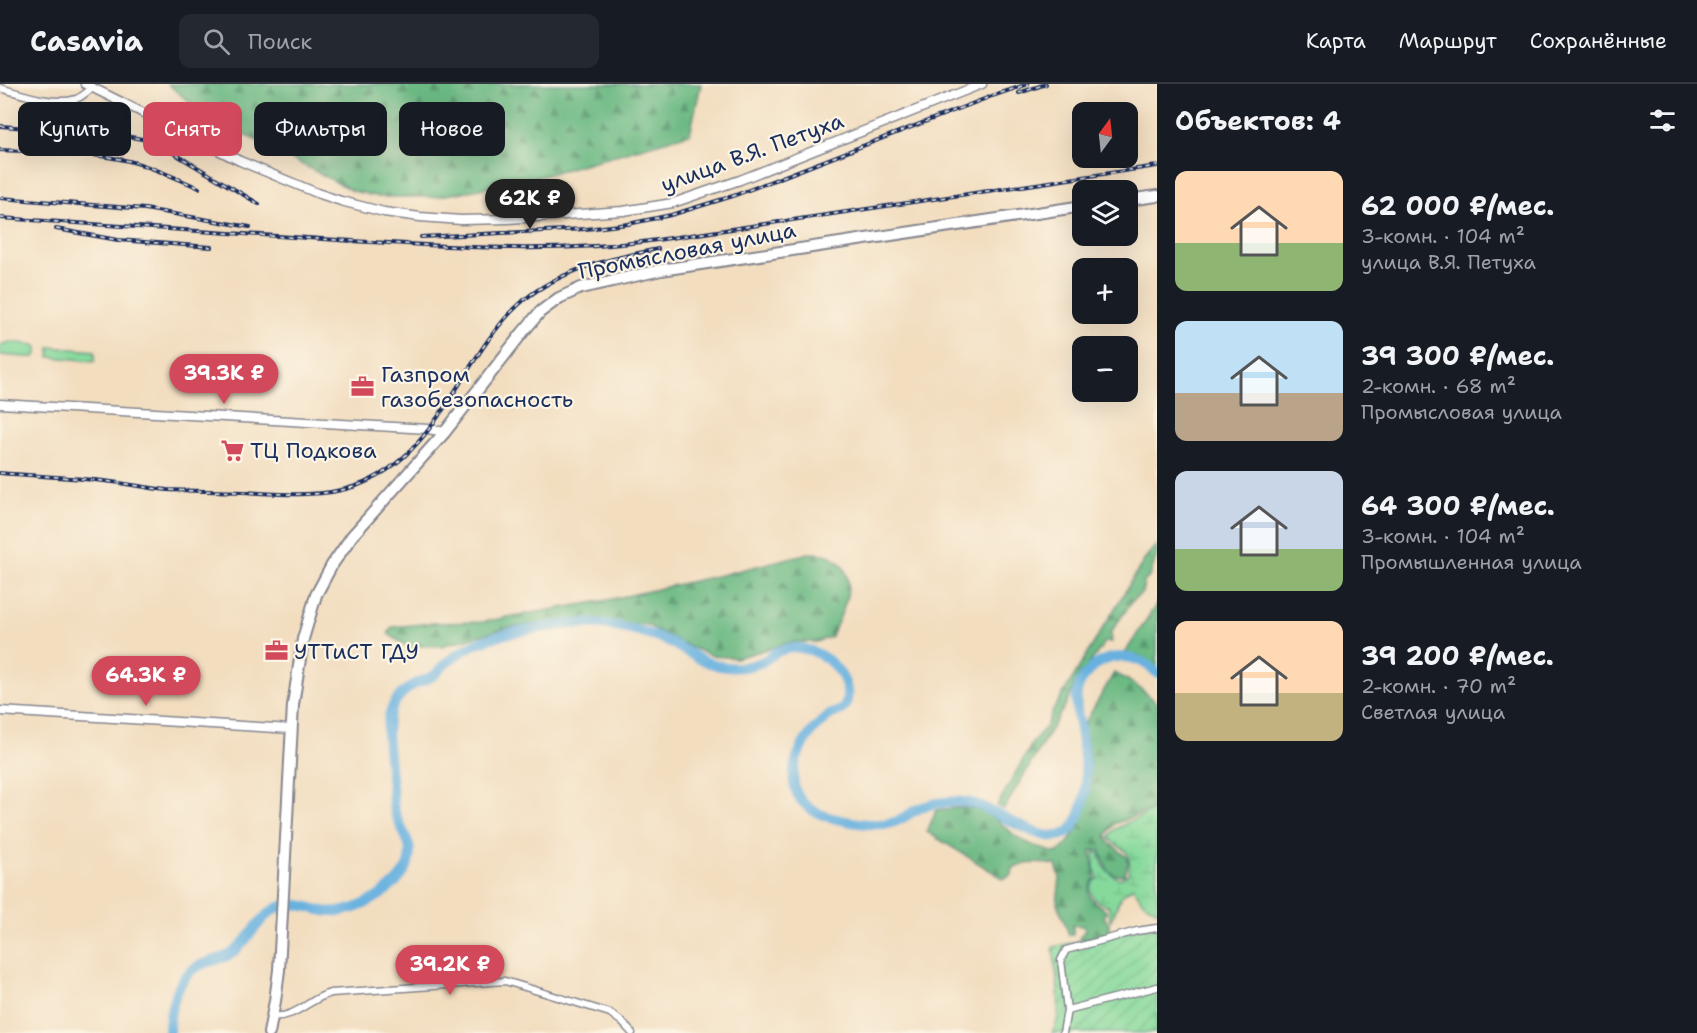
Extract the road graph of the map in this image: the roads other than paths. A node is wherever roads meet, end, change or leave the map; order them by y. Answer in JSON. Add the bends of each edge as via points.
{"nodes":[{"id":1,"x":982,"y":84,"type":"edge"},
{"id":2,"x":88,"y":86,"type":"edge"},
{"id":3,"x":0,"y":88,"type":"edge"},
{"id":4,"x":1157,"y":196,"type":"edge"},
{"id":5,"x":1138,"y":199,"type":"edge"},
{"id":6,"x":1072,"y":208,"type":"edge"},
{"id":7,"x":0,"y":404,"type":"edge"},
{"id":8,"x":446,"y":432,"type":"junction"},
{"id":9,"x":0,"y":711,"type":"edge"},
{"id":10,"x":291,"y":729,"type":"junction"},
{"id":11,"x":1157,"y":928,"type":"edge"},
{"id":12,"x":1157,"y":987,"type":"edge"},
{"id":13,"x":1067,"y":1010,"type":"junction"},
{"id":14,"x":273,"y":1016,"type":"junction"},
{"id":15,"x":269,"y":1033,"type":"edge"},
{"id":16,"x":632,"y":1033,"type":"edge"},
{"id":17,"x":1063,"y":1033,"type":"edge"}],
"edges":[{"from":1,"to":2,"type":"street","name":"улица В.Я. Петуха","via":[[673,203],[613,212],[461,220],[384,212],[317,193],[240,161]]},
{"from":2,"to":3,"type":"street","via":[[76,99],[58,101]]},
{"from":4,"to":5,"type":"highway"},
{"from":6,"to":8,"type":"highway","name":"Промысловая улица","via":[[649,272],[581,288],[540,312]]},
{"from":7,"to":8,"type":"street"},
{"from":8,"to":10,"type":"highway","name":"Промысловая улица","via":[[364,522],[323,581],[303,639]]},
{"from":9,"to":10,"type":"street"},
{"from":10,"to":14,"type":"highway","name":"Промысловая улица"},
{"from":11,"to":13,"type":"street","via":[[1066,950],[1061,960]]},
{"from":12,"to":13,"type":"street"},
{"from":13,"to":17,"type":"street"},
{"from":14,"to":15,"type":"highway","name":"Промысловая улица"},
{"from":14,"to":16,"type":"street","via":[[287,1016],[331,993],[505,981],[610,1013]]}]}
